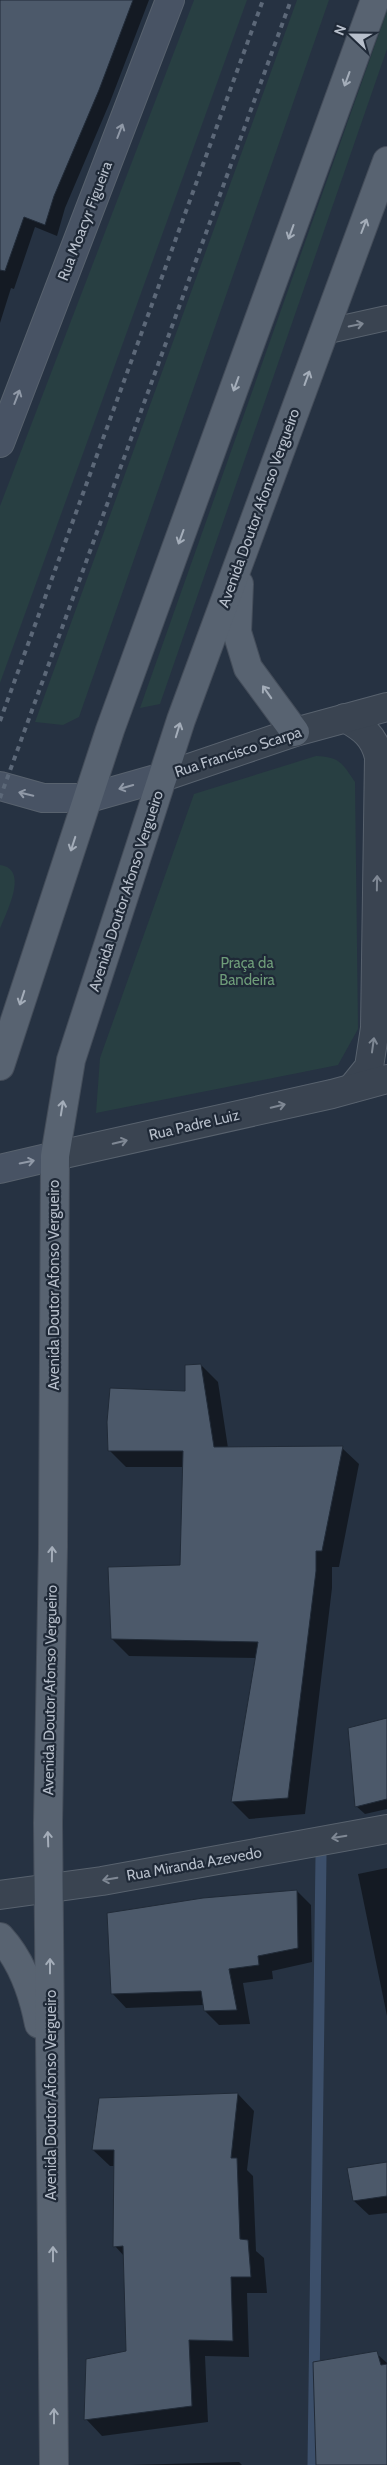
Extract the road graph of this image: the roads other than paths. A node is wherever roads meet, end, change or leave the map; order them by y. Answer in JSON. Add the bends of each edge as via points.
{"nodes":[{"id":1,"x":170,"y":0,"type":"edge"},
{"id":2,"x":375,"y":0,"type":"edge"},
{"id":3,"x":387,"y":161,"type":"edge"},
{"id":4,"x":387,"y":318,"type":"edge"},
{"id":5,"x":324,"y":332,"type":"junction"},
{"id":6,"x":0,"y":443,"type":"edge"},
{"id":7,"x":241,"y":555,"type":"junction"},
{"id":8,"x":387,"y":707,"type":"edge"},
{"id":9,"x":345,"y":718,"type":"junction"},
{"id":10,"x":295,"y":732,"type":"junction"},
{"id":11,"x":163,"y":777,"type":"junction"},
{"id":12,"x":0,"y":786,"type":"edge"},
{"id":13,"x":89,"y":798,"type":"junction"},
{"id":14,"x":0,"y":1066,"type":"edge"},
{"id":15,"x":387,"y":1079,"type":"edge"},
{"id":16,"x":352,"y":1088,"type":"junction"},
{"id":17,"x":55,"y":1156,"type":"junction"},
{"id":18,"x":0,"y":1170,"type":"edge"},
{"id":19,"x":387,"y":1829,"type":"edge"},
{"id":20,"x":50,"y":1887,"type":"junction"},
{"id":21,"x":0,"y":1895,"type":"edge"},
{"id":22,"x":0,"y":1937,"type":"edge"},
{"id":23,"x":51,"y":2084,"type":"junction"},
{"id":24,"x":54,"y":2465,"type":"edge"}],
"edges":[{"from":6,"to":1,"type":"main road","name":"Rua Moacyr Figueira","one_way":true},
{"from":2,"to":13,"type":"main road","one_way":true,"via":[[110,730]]},
{"from":5,"to":3,"type":"main road","name":"Avenida Doutor Afonso Vergueiro","one_way":true},
{"from":5,"to":4,"type":"lane","one_way":true},
{"from":7,"to":5,"type":"main road","name":"Avenida Doutor Afonso Vergueiro","one_way":true},
{"from":10,"to":7,"type":"main road","one_way":true,"via":[[248,668],[237,632]]},
{"from":11,"to":7,"type":"main road","name":"Avenida Doutor Afonso Vergueiro","one_way":true},
{"from":8,"to":9,"type":"street","name":"Rua Francisco Scarpa"},
{"from":9,"to":10,"type":"street","name":"Rua Francisco Scarpa"},
{"from":16,"to":9,"type":"street","one_way":true,"via":[[369,1067],[375,1028],[379,757],[376,744],[365,729]]},
{"from":10,"to":11,"type":"street","name":"Rua Francisco Scarpa"},
{"from":11,"to":13,"type":"main road","name":"Rua Francisco Scarpa","one_way":true},
{"from":17,"to":11,"type":"main road","name":"Avenida Doutor Afonso Vergueiro","one_way":true,"via":[[71,1060]]},
{"from":13,"to":12,"type":"main road","name":"Rua Francisco Scarpa","one_way":true,"via":[[43,798]]},
{"from":13,"to":14,"type":"main road","one_way":true},
{"from":15,"to":16,"type":"street","name":"Rua Padre Luiz"},
{"from":17,"to":16,"type":"street","name":"Rua Padre Luiz","one_way":true},
{"from":18,"to":17,"type":"main road","name":"Rua Padre Luiz","one_way":true},
{"from":20,"to":17,"type":"main road","name":"Avenida Doutor Afonso Vergueiro","one_way":true},
{"from":19,"to":20,"type":"street","name":"Rua Miranda Azevedo","one_way":true},
{"from":20,"to":21,"type":"street","name":"Rua Miranda Azevedo"},
{"from":23,"to":20,"type":"main road","name":"Avenida Doutor Afonso Vergueiro","one_way":true},
{"from":22,"to":23,"type":"main road","via":[[9,1947],[33,1993]]},
{"from":24,"to":23,"type":"main road","name":"Avenida Doutor Afonso Vergueiro","one_way":true}]}
